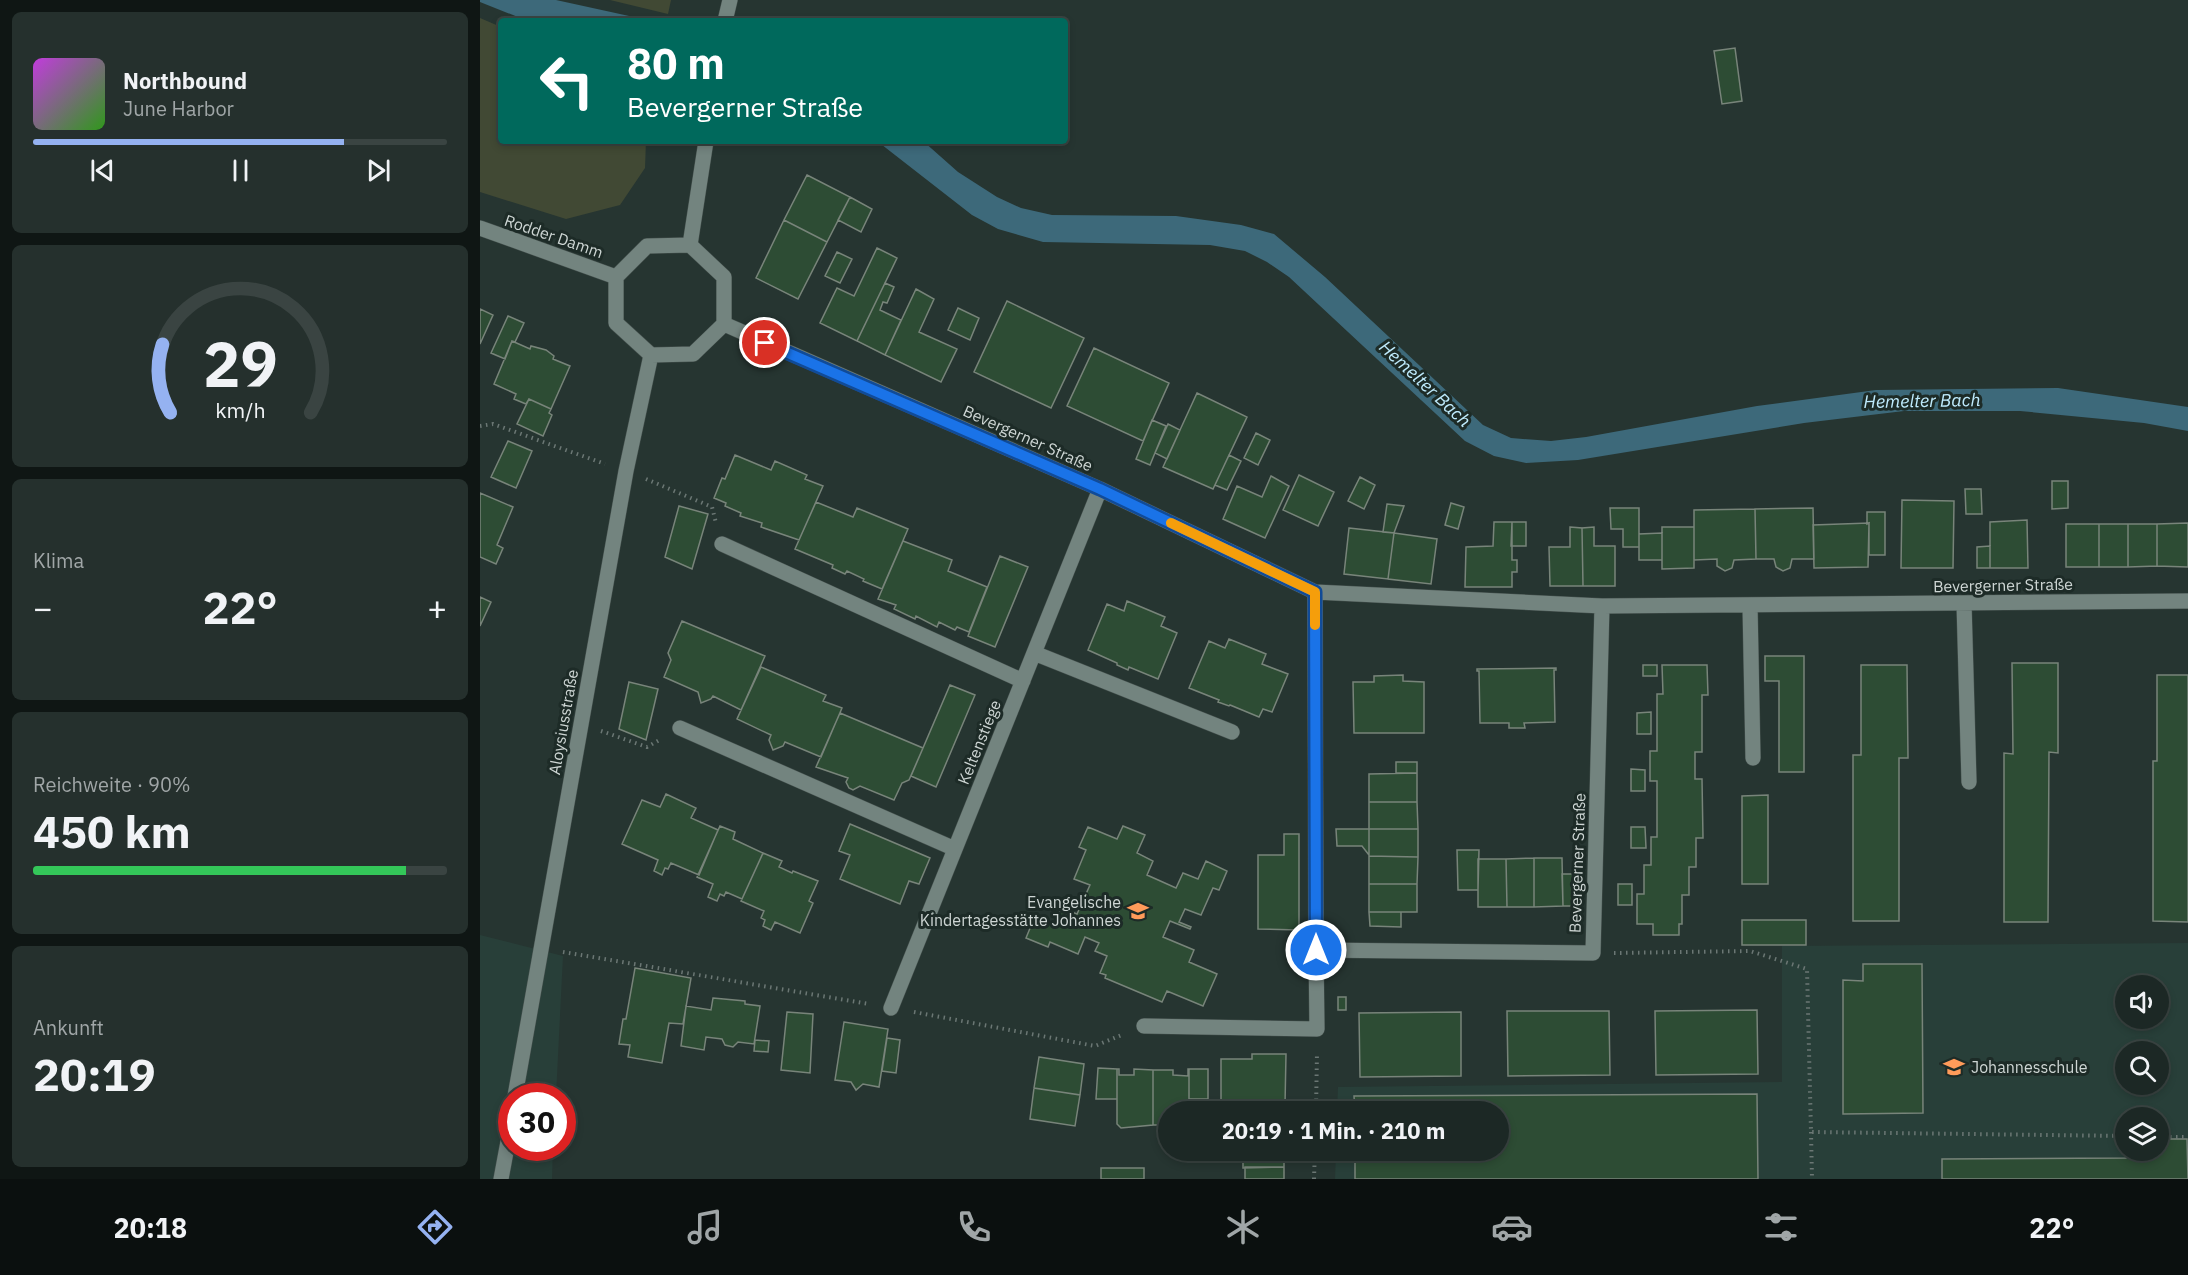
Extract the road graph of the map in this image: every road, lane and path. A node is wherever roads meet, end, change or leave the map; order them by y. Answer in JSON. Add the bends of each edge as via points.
{"nodes":[{"id":1,"x":730,"y":0,"type":"edge"},
{"id":2,"x":726,"y":18,"type":"edge"},
{"id":3,"x":706,"y":144,"type":"edge"},
{"id":4,"x":480,"y":228,"type":"edge"},
{"id":5,"x":690,"y":245,"type":"junction"},
{"id":6,"x":616,"y":277,"type":"junction"},
{"id":7,"x":724,"y":324,"type":"junction"},
{"id":8,"x":651,"y":355,"type":"junction"},
{"id":9,"x":1100,"y":489,"type":"junction"},
{"id":10,"x":722,"y":544,"type":"dead end"},
{"id":11,"x":1315,"y":592,"type":"junction"},
{"id":12,"x":2188,"y":601,"type":"edge"},
{"id":13,"x":1964,"y":603,"type":"junction"},
{"id":14,"x":1750,"y":605,"type":"junction"},
{"id":15,"x":1602,"y":606,"type":"junction"},
{"id":16,"x":1034,"y":653,"type":"junction"},
{"id":17,"x":1023,"y":681,"type":"junction"},
{"id":18,"x":680,"y":728,"type":"dead end"},
{"id":19,"x":1232,"y":732,"type":"dead end"},
{"id":20,"x":623,"y":739,"type":"dead end"},
{"id":21,"x":647,"y":747,"type":"dead end"},
{"id":22,"x":1753,"y":758,"type":"dead end"},
{"id":23,"x":1969,"y":782,"type":"dead end"},
{"id":24,"x":955,"y":849,"type":"junction"},
{"id":25,"x":541,"y":948,"type":"junction"},
{"id":26,"x":1316,"y":950,"type":"junction"},
{"id":27,"x":1593,"y":953,"type":"junction"},
{"id":28,"x":891,"y":1008,"type":"junction"},
{"id":29,"x":1144,"y":1026,"type":"joint"},
{"id":30,"x":1317,"y":1029,"type":"junction"},
{"id":31,"x":517,"y":1083,"type":"edge"},
{"id":32,"x":1316,"y":1101,"type":"edge"},
{"id":33,"x":1811,"y":1132,"type":"junction"},
{"id":34,"x":2115,"y":1136,"type":"edge"},
{"id":35,"x":2169,"y":1137,"type":"edge"},
{"id":36,"x":2188,"y":1137,"type":"edge"},
{"id":37,"x":504,"y":1161,"type":"edge"},
{"id":38,"x":1315,"y":1161,"type":"edge"},
{"id":39,"x":501,"y":1179,"type":"edge"},
{"id":40,"x":1314,"y":1179,"type":"edge"},
{"id":41,"x":1812,"y":1179,"type":"edge"}],
"edges":[{"from":1,"to":2,"type":"street"},
{"from":3,"to":5,"type":"street"},
{"from":4,"to":6,"type":"street","name":"Rodder Damm"},
{"from":5,"to":6,"type":"street","via":[[647,246]]},
{"from":5,"to":7,"type":"street","via":[[724,278]]},
{"from":6,"to":8,"type":"street","via":[[616,323]]},
{"from":7,"to":8,"type":"street","via":[[693,354]]},
{"from":7,"to":9,"type":"street","name":"Bevergerner Straße"},
{"from":8,"to":25,"type":"street","name":"Aloysiusstraße","via":[[626,471]]},
{"from":9,"to":11,"type":"street","name":"Bevergerner Straße"},
{"from":9,"to":16,"type":"street","name":"Keltenstiege"},
{"from":10,"to":17,"type":"street"},
{"from":11,"to":15,"type":"street","name":"Bevergerner Straße"},
{"from":11,"to":26,"type":"street"},
{"from":12,"to":13,"type":"street","name":"Bevergerner Straße"},
{"from":13,"to":14,"type":"street","name":"Bevergerner Straße"},
{"from":13,"to":23,"type":"street"},
{"from":14,"to":15,"type":"street","name":"Bevergerner Straße"},
{"from":14,"to":22,"type":"street"},
{"from":15,"to":27,"type":"street","name":"Bevergerner Straße"},
{"from":16,"to":17,"type":"street","name":"Keltenstiege"},
{"from":16,"to":19,"type":"street"},
{"from":17,"to":24,"type":"street","name":"Keltenstiege"},
{"from":18,"to":24,"type":"street"},
{"from":20,"to":21,"type":"path"},
{"from":24,"to":28,"type":"street","name":"Keltenstiege"},
{"from":25,"to":28,"type":"path"},
{"from":25,"to":31,"type":"street","name":"Aloysiusstraße"},
{"from":26,"to":27,"type":"street","name":"Bevergerner Straße"},
{"from":26,"to":30,"type":"street"},
{"from":27,"to":33,"type":"path","via":[[1750,951],[1808,969]]},
{"from":28,"to":29,"type":"path","via":[[1095,1046]]},
{"from":29,"to":30,"type":"street"},
{"from":30,"to":32,"type":"path"},
{"from":33,"to":34,"type":"path"},
{"from":33,"to":41,"type":"path"},
{"from":35,"to":36,"type":"path"},
{"from":37,"to":39,"type":"street"},
{"from":38,"to":40,"type":"path"}]}
